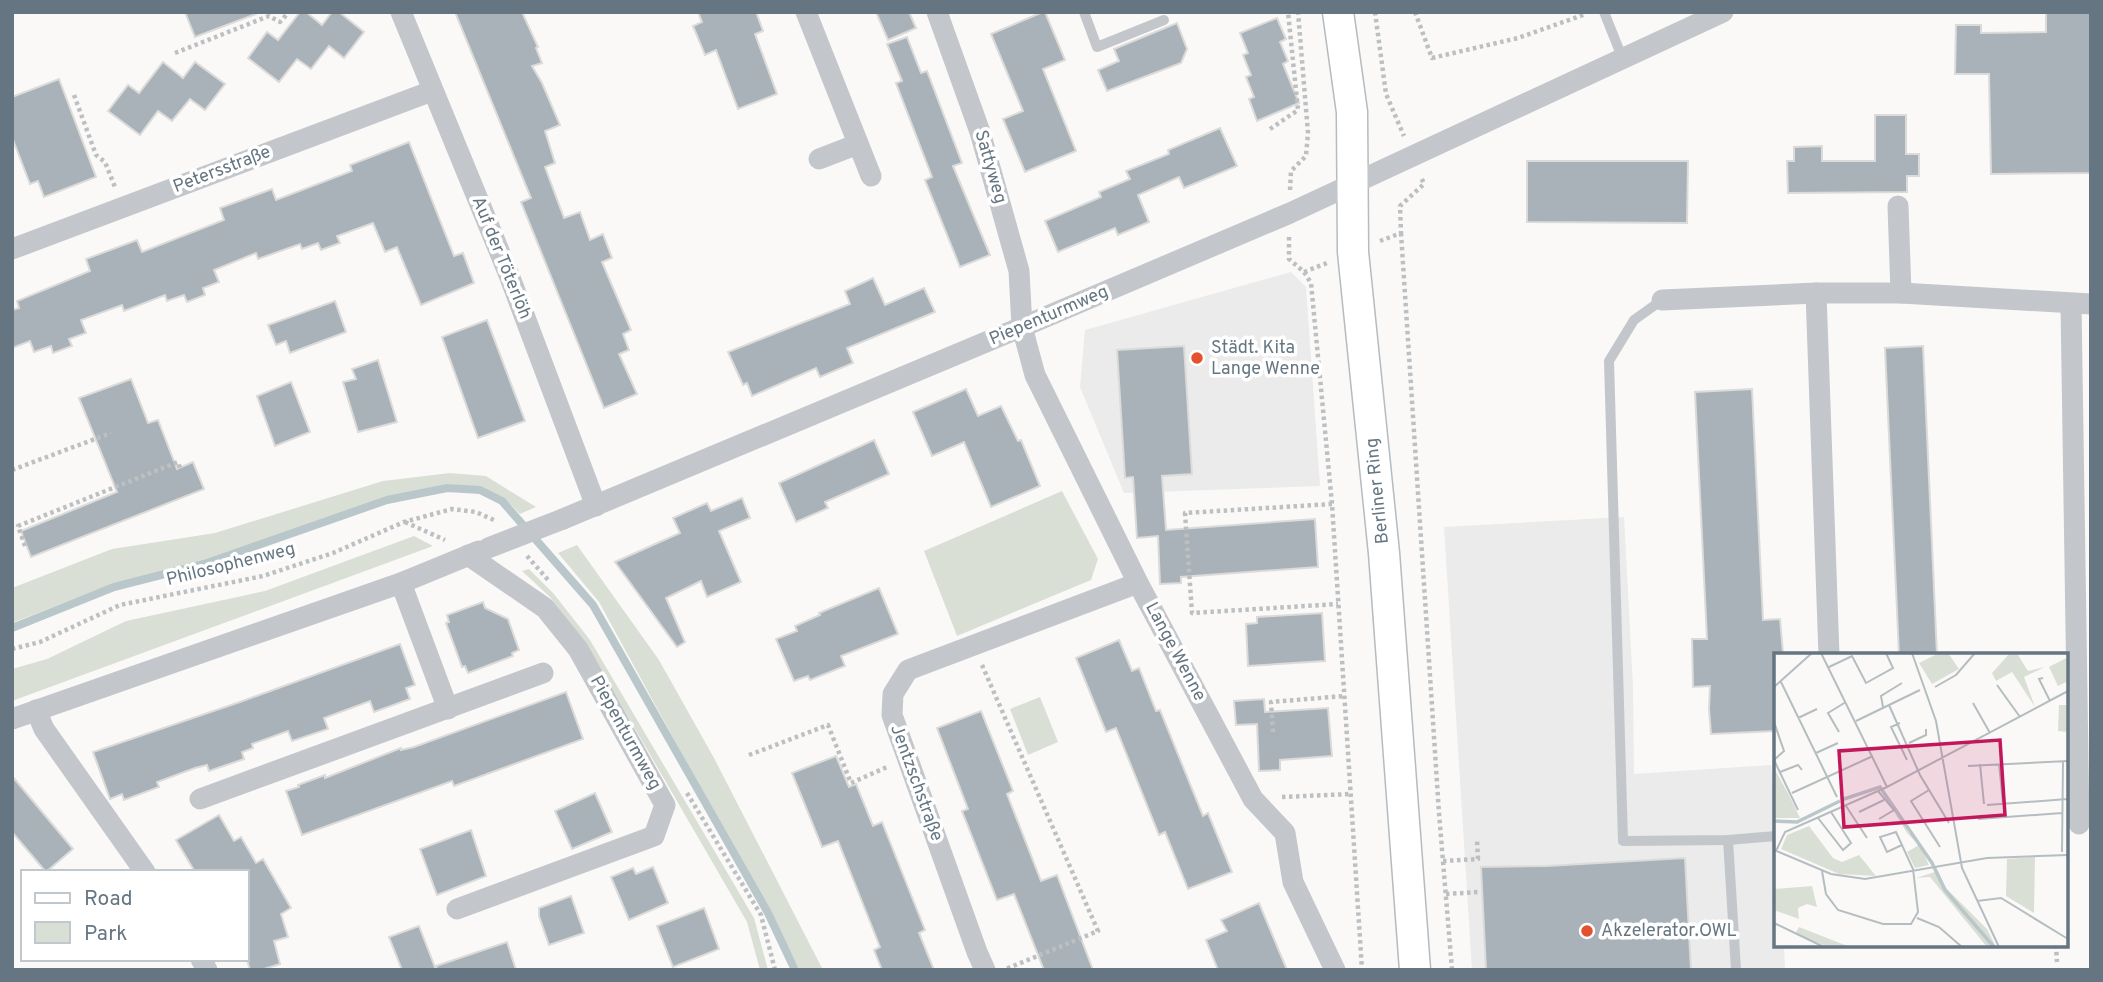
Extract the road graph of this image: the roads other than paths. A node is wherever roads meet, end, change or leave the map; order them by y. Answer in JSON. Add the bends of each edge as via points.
{"nodes":[{"id":1,"x":401,"y":12,"type":"edge"},
{"id":2,"x":806,"y":12,"type":"edge"},
{"id":3,"x":937,"y":12,"type":"edge"},
{"id":4,"x":1084,"y":12,"type":"edge"},
{"id":5,"x":1338,"y":12,"type":"edge"},
{"id":6,"x":1604,"y":12,"type":"edge"},
{"id":7,"x":1723,"y":12,"type":"edge"},
{"id":8,"x":1164,"y":20,"type":"dead end"},
{"id":9,"x":1622,"y":57,"type":"junction"},
{"id":10,"x":432,"y":91,"type":"junction"},
{"id":11,"x":858,"y":144,"type":"junction"},
{"id":12,"x":819,"y":159,"type":"dead end"},
{"id":13,"x":870,"y":176,"type":"dead end"},
{"id":14,"x":1353,"y":185,"type":"junction"},
{"id":15,"x":1898,"y":206,"type":"dead end"},
{"id":16,"x":12,"y":248,"type":"edge"},
{"id":17,"x":1816,"y":293,"type":"junction"},
{"id":18,"x":1901,"y":293,"type":"junction"},
{"id":19,"x":1662,"y":300,"type":"joint"},
{"id":20,"x":2081,"y":304,"type":"edge"},
{"id":21,"x":1023,"y":327,"type":"junction"},
{"id":22,"x":596,"y":506,"type":"junction"},
{"id":23,"x":472,"y":554,"type":"junction"},
{"id":24,"x":401,"y":583,"type":"junction"},
{"id":25,"x":1138,"y":583,"type":"junction"},
{"id":26,"x":1829,"y":653,"type":"edge"},
{"id":27,"x":543,"y":673,"type":"dead end"},
{"id":28,"x":448,"y":709,"type":"junction"},
{"id":29,"x":36,"y":710,"type":"junction"},
{"id":30,"x":12,"y":719,"type":"edge"},
{"id":31,"x":200,"y":799,"type":"dead end"},
{"id":32,"x":2079,"y":824,"type":"edge"},
{"id":33,"x":1774,"y":836,"type":"edge"},
{"id":34,"x":1728,"y":840,"type":"junction"},
{"id":35,"x":144,"y":870,"type":"edge"},
{"id":36,"x":457,"y":909,"type":"dead end"},
{"id":37,"x":985,"y":970,"type":"edge"},
{"id":38,"x":1335,"y":970,"type":"edge"},
{"id":39,"x":1415,"y":970,"type":"edge"},
{"id":40,"x":1736,"y":970,"type":"edge"}],
"edges":[{"from":1,"to":10,"type":"street","name":"Auf der Töterlöh"},
{"from":2,"to":11,"type":"street"},
{"from":3,"to":21,"type":"street","name":"Sattyweg","via":[[980,132],[1019,271]]},
{"from":4,"to":8,"type":"lane","via":[[1097,47]]},
{"from":5,"to":14,"type":"main road","name":"Berliner Ring","via":[[1352,112]]},
{"from":6,"to":9,"type":"lane"},
{"from":7,"to":9,"type":"street","name":"Piepenturmweg"},
{"from":9,"to":14,"type":"street","name":"Piepenturmweg"},
{"from":10,"to":16,"type":"street","name":"Petersstraße"},
{"from":10,"to":22,"type":"street","name":"Auf der Töterlöh","via":[[512,281]]},
{"from":11,"to":12,"type":"street"},
{"from":11,"to":13,"type":"street"},
{"from":14,"to":21,"type":"street","name":"Piepenturmweg"},
{"from":14,"to":39,"type":"main road","name":"Berliner Ring","via":[[1353,252],[1384,553]]},
{"from":15,"to":18,"type":"street"},
{"from":17,"to":18,"type":"street"},
{"from":17,"to":19,"type":"street"},
{"from":17,"to":26,"type":"street"},
{"from":18,"to":20,"type":"street"},
{"from":19,"to":34,"type":"lane","via":[[1634,320],[1609,361],[1623,841]]},
{"from":20,"to":32,"type":"street"},
{"from":21,"to":22,"type":"street","name":"Piepenturmweg"},
{"from":21,"to":25,"type":"street","name":"Lange Wenne","via":[[1035,375]]},
{"from":22,"to":23,"type":"street","name":"Piepenturmweg","bridge":true},
{"from":23,"to":24,"type":"street","name":"Piepenturmweg"},
{"from":23,"to":36,"type":"street","name":"Piepenturmweg","via":[[545,608],[578,649],[665,805],[654,836]]},
{"from":24,"to":28,"type":"street"},
{"from":24,"to":29,"type":"street","name":"Piepenturmweg"},
{"from":25,"to":37,"type":"street","name":"Jentzschstraße","via":[[908,670],[893,694],[892,715]]},
{"from":25,"to":38,"type":"street","name":"Lange Wenne","via":[[1253,799],[1285,833],[1293,882]]},
{"from":27,"to":28,"type":"street"},
{"from":28,"to":31,"type":"street"},
{"from":29,"to":30,"type":"street","name":"Piepenturmweg"},
{"from":29,"to":35,"type":"street","via":[[44,729]]},
{"from":33,"to":34,"type":"lane"},
{"from":34,"to":40,"type":"lane"}]}
